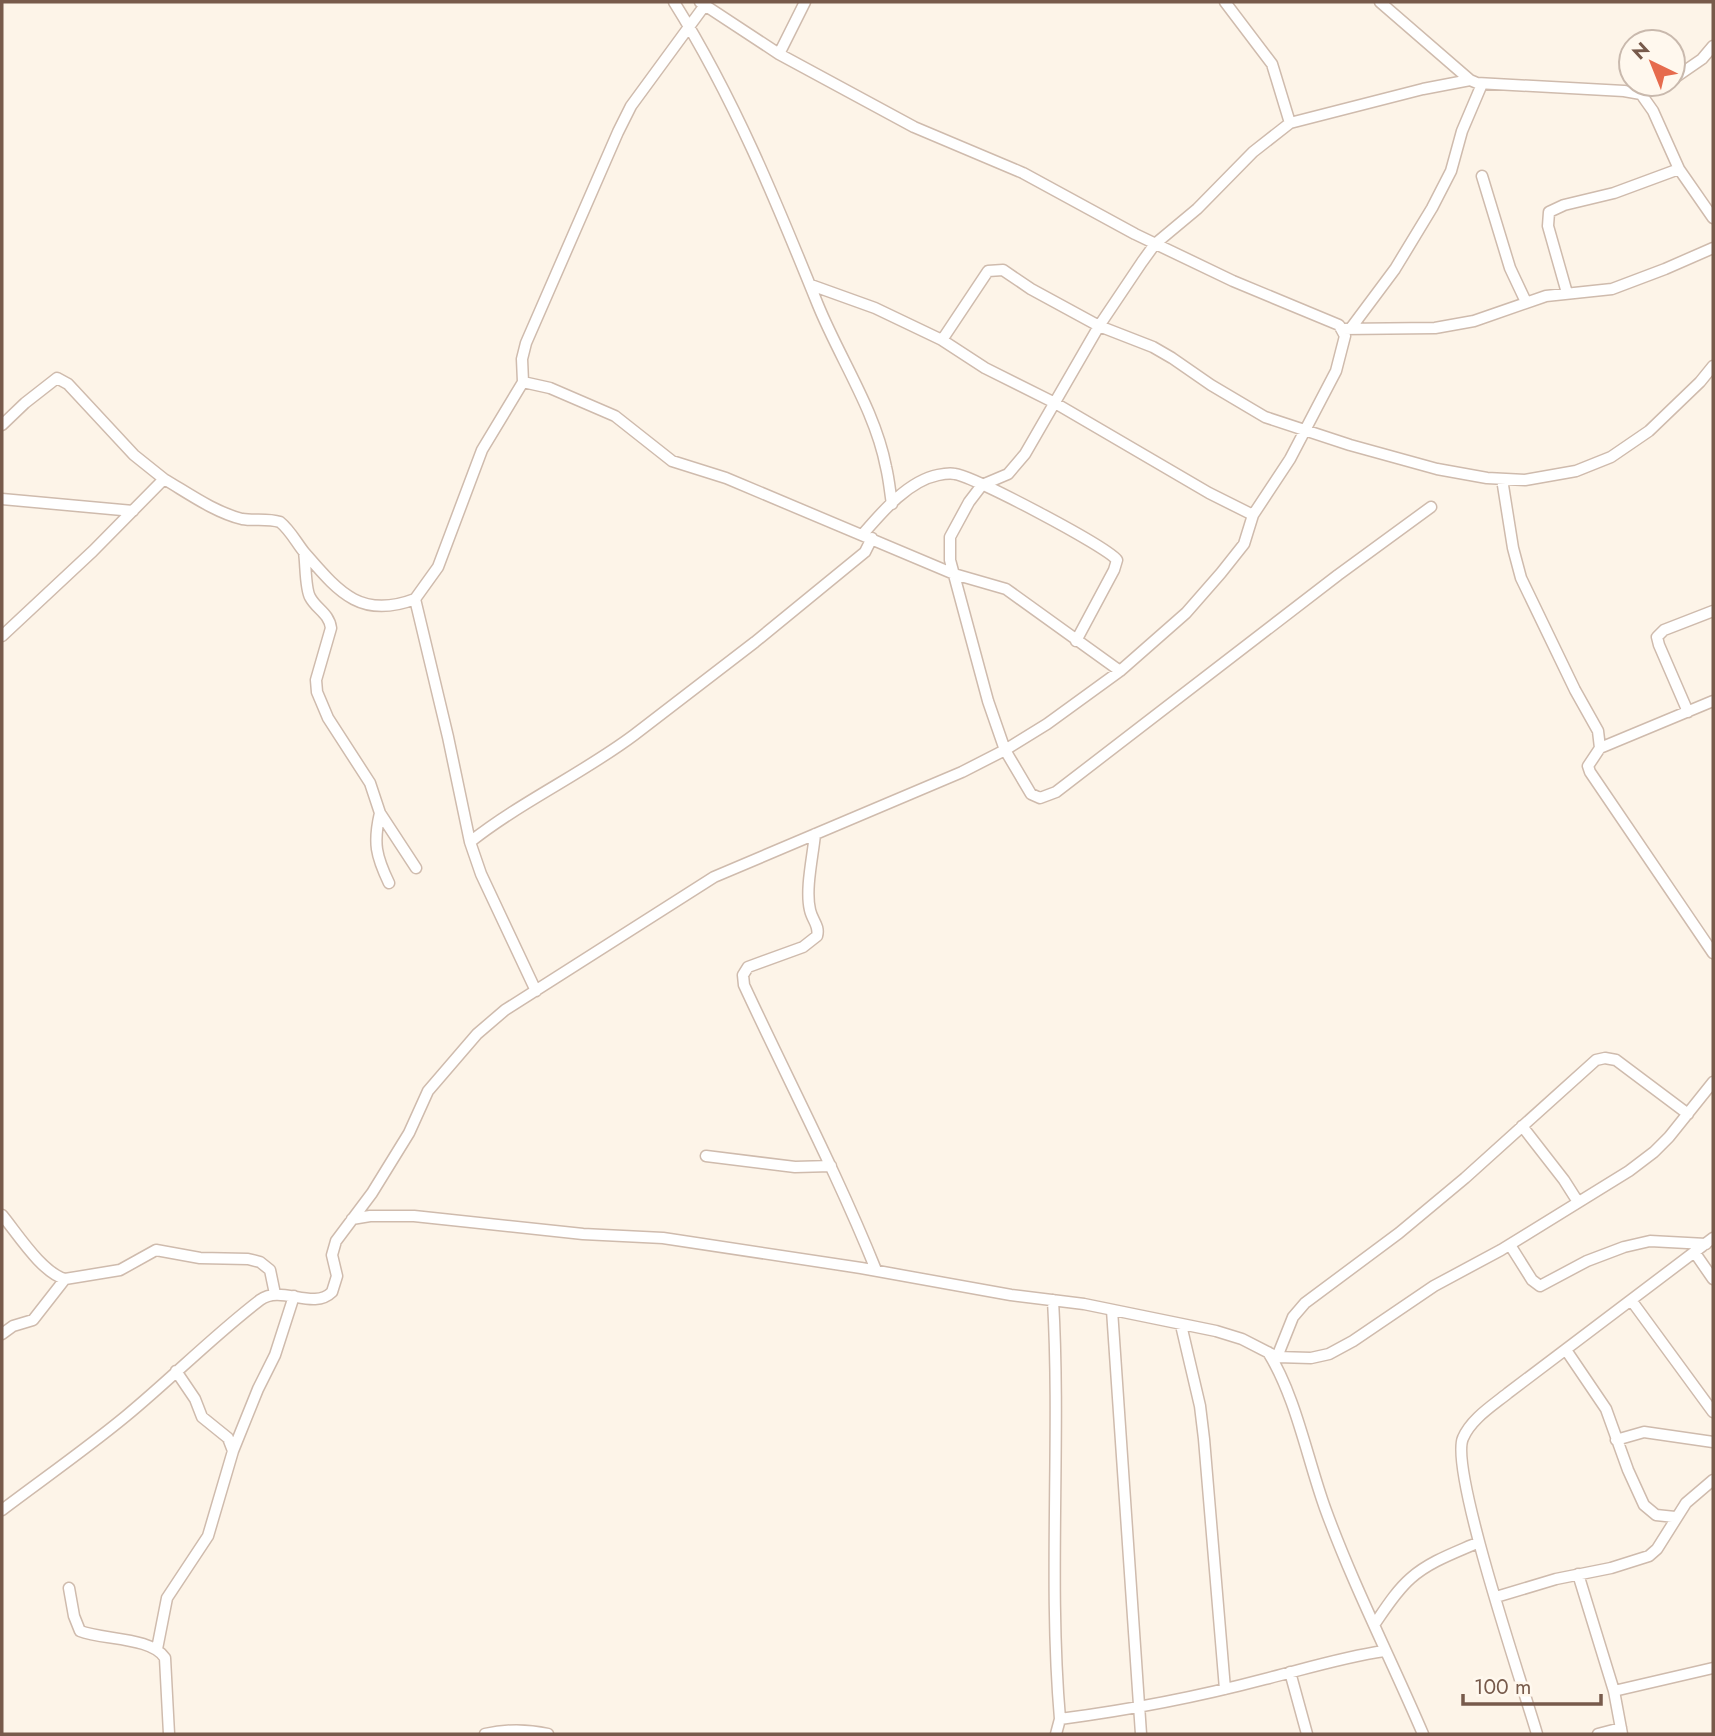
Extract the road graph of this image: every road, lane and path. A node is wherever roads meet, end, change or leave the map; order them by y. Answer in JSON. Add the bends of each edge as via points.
{"nodes":[{"id":1,"x":674,"y":2,"type":"edge"},
{"id":2,"x":805,"y":2,"type":"edge"},
{"id":3,"x":1225,"y":2,"type":"edge"},
{"id":4,"x":1380,"y":2,"type":"edge"},
{"id":5,"x":703,"y":4,"type":"edge"},
{"id":6,"x":690,"y":26,"type":"junction"},
{"id":7,"x":1713,"y":46,"type":"edge"},
{"id":8,"x":779,"y":54,"type":"junction"},
{"id":9,"x":1687,"y":69,"type":"edge"},
{"id":10,"x":1469,"y":80,"type":"junction"},
{"id":11,"x":1482,"y":84,"type":"junction"},
{"id":12,"x":1617,"y":91,"type":"edge"},
{"id":13,"x":1644,"y":98,"type":"edge"},
{"id":14,"x":1290,"y":123,"type":"junction"},
{"id":15,"x":1679,"y":169,"type":"junction"},
{"id":16,"x":1482,"y":176,"type":"dead end"},
{"id":17,"x":1713,"y":218,"type":"edge"},
{"id":18,"x":1155,"y":244,"type":"junction"},
{"id":19,"x":1713,"y":248,"type":"edge"},
{"id":20,"x":811,"y":285,"type":"junction"},
{"id":21,"x":1567,"y":293,"type":"junction"},
{"id":22,"x":1526,"y":302,"type":"junction"},
{"id":23,"x":1099,"y":326,"type":"junction"},
{"id":24,"x":1347,"y":328,"type":"junction"},
{"id":25,"x":942,"y":340,"type":"junction"},
{"id":26,"x":1713,"y":366,"type":"edge"},
{"id":27,"x":523,"y":382,"type":"junction"},
{"id":28,"x":1055,"y":403,"type":"junction"},
{"id":29,"x":2,"y":425,"type":"edge"},
{"id":30,"x":1306,"y":430,"type":"junction"},
{"id":31,"x":164,"y":479,"type":"junction"},
{"id":32,"x":1502,"y":479,"type":"junction"},
{"id":33,"x":982,"y":485,"type":"junction"},
{"id":34,"x":2,"y":499,"type":"edge"},
{"id":35,"x":892,"y":504,"type":"junction"},
{"id":36,"x":1431,"y":507,"type":"dead end"},
{"id":37,"x":133,"y":510,"type":"junction"},
{"id":38,"x":1253,"y":515,"type":"junction"},
{"id":39,"x":868,"y":536,"type":"junction"},
{"id":40,"x":304,"y":552,"type":"junction"},
{"id":41,"x":954,"y":574,"type":"junction"},
{"id":42,"x":415,"y":598,"type":"junction"},
{"id":43,"x":1713,"y":611,"type":"edge"},
{"id":44,"x":2,"y":636,"type":"edge"},
{"id":45,"x":1076,"y":640,"type":"junction"},
{"id":46,"x":1120,"y":671,"type":"junction"},
{"id":47,"x":1713,"y":701,"type":"edge"},
{"id":48,"x":1688,"y":712,"type":"junction"},
{"id":49,"x":1600,"y":748,"type":"junction"},
{"id":50,"x":1005,"y":750,"type":"junction"},
{"id":51,"x":380,"y":813,"type":"junction"},
{"id":52,"x":815,"y":834,"type":"junction"},
{"id":53,"x":470,"y":842,"type":"junction"},
{"id":54,"x":416,"y":868,"type":"dead end"},
{"id":55,"x":389,"y":883,"type":"dead end"},
{"id":56,"x":1713,"y":953,"type":"edge"},
{"id":57,"x":536,"y":991,"type":"junction"},
{"id":58,"x":1713,"y":1082,"type":"edge"},
{"id":59,"x":1688,"y":1114,"type":"junction"},
{"id":60,"x":1522,"y":1126,"type":"junction"},
{"id":61,"x":706,"y":1156,"type":"dead end"},
{"id":62,"x":831,"y":1166,"type":"junction"},
{"id":63,"x":1578,"y":1202,"type":"junction"},
{"id":64,"x":2,"y":1215,"type":"edge"},
{"id":65,"x":352,"y":1219,"type":"junction"},
{"id":66,"x":1710,"y":1241,"type":"edge"},
{"id":67,"x":1510,"y":1245,"type":"junction"},
{"id":68,"x":1695,"y":1253,"type":"junction"},
{"id":69,"x":876,"y":1270,"type":"junction"},
{"id":70,"x":65,"y":1279,"type":"junction"},
{"id":71,"x":1713,"y":1279,"type":"edge"},
{"id":72,"x":275,"y":1294,"type":"junction"},
{"id":73,"x":294,"y":1296,"type":"junction"},
{"id":74,"x":1053,"y":1300,"type":"junction"},
{"id":75,"x":1632,"y":1300,"type":"junction"},
{"id":76,"x":1112,"y":1310,"type":"junction"},
{"id":77,"x":1181,"y":1325,"type":"junction"},
{"id":78,"x":2,"y":1334,"type":"edge"},
{"id":79,"x":1566,"y":1350,"type":"junction"},
{"id":80,"x":1273,"y":1355,"type":"junction"},
{"id":81,"x":176,"y":1371,"type":"junction"},
{"id":82,"x":1713,"y":1412,"type":"edge"},
{"id":83,"x":1616,"y":1440,"type":"junction"},
{"id":84,"x":1713,"y":1442,"type":"edge"},
{"id":85,"x":233,"y":1451,"type":"junction"},
{"id":86,"x":1713,"y":1480,"type":"edge"},
{"id":87,"x":2,"y":1510,"type":"edge"},
{"id":88,"x":1675,"y":1517,"type":"junction"},
{"id":89,"x":1479,"y":1542,"type":"junction"},
{"id":90,"x":1578,"y":1574,"type":"junction"},
{"id":91,"x":69,"y":1588,"type":"dead end"},
{"id":92,"x":1496,"y":1597,"type":"junction"},
{"id":93,"x":1374,"y":1625,"type":"junction"},
{"id":94,"x":157,"y":1649,"type":"junction"},
{"id":95,"x":1384,"y":1651,"type":"junction"},
{"id":96,"x":1713,"y":1668,"type":"edge"},
{"id":97,"x":1290,"y":1672,"type":"junction"},
{"id":98,"x":1225,"y":1689,"type":"junction"},
{"id":99,"x":1614,"y":1691,"type":"junction"},
{"id":100,"x":1140,"y":1708,"type":"junction"},
{"id":101,"x":1060,"y":1719,"type":"junction"},
{"id":102,"x":1621,"y":1731,"type":"edge"},
{"id":103,"x":169,"y":1734,"type":"edge"},
{"id":104,"x":485,"y":1734,"type":"edge"},
{"id":105,"x":548,"y":1734,"type":"edge"},
{"id":106,"x":1056,"y":1734,"type":"edge"},
{"id":107,"x":1141,"y":1734,"type":"edge"},
{"id":108,"x":1307,"y":1734,"type":"edge"},
{"id":109,"x":1423,"y":1734,"type":"edge"},
{"id":110,"x":1537,"y":1734,"type":"edge"},
{"id":111,"x":1598,"y":1734,"type":"edge"}],
"edges":[{"from":1,"to":6,"type":"street"},
{"from":2,"to":8,"type":"street"},
{"from":3,"to":14,"type":"street","via":[[1272,64]]},
{"from":4,"to":10,"type":"street"},
{"from":5,"to":6,"type":"street"},
{"from":5,"to":8,"type":"street"},
{"from":6,"to":20,"type":"street","via":[[737,115]]},
{"from":6,"to":27,"type":"street","via":[[631,106],[618,132],[526,343]]},
{"from":7,"to":9,"type":"street"},
{"from":8,"to":18,"type":"street","via":[[914,127],[1055,190]]},
{"from":10,"to":11,"type":"street"},
{"from":10,"to":14,"type":"street"},
{"from":11,"to":12,"type":"street"},
{"from":11,"to":24,"type":"street","via":[[1432,208],[1395,269]]},
{"from":13,"to":15,"type":"street"},
{"from":14,"to":18,"type":"street"},
{"from":15,"to":17,"type":"street"},
{"from":15,"to":21,"type":"street","via":[[1549,212],[1548,226]]},
{"from":16,"to":22,"type":"street","via":[[1510,268]]},
{"from":18,"to":23,"type":"street"},
{"from":18,"to":24,"type":"street"},
{"from":19,"to":21,"type":"street","via":[[1612,289]]},
{"from":20,"to":25,"type":"street","via":[[875,308]]},
{"from":20,"to":35,"type":"street","via":[[874,427]]},
{"from":21,"to":22,"type":"street"},
{"from":22,"to":24,"type":"street","via":[[1474,321],[1435,328]]},
{"from":23,"to":25,"type":"street","via":[[995,269],[988,271]]},
{"from":23,"to":28,"type":"street"},
{"from":23,"to":30,"type":"street","via":[[1153,347],[1265,417]]},
{"from":24,"to":30,"type":"street","via":[[1341,357]]},
{"from":25,"to":28,"type":"street","via":[[985,368]]},
{"from":26,"to":32,"type":"street","via":[[1649,431],[1611,457],[1576,471]]},
{"from":27,"to":39,"type":"street","via":[[550,388],[615,416],[672,461]]},
{"from":27,"to":42,"type":"street","via":[[482,450],[438,567]]},
{"from":28,"to":33,"type":"street","via":[[1017,465]]},
{"from":28,"to":38,"type":"street"},
{"from":29,"to":31,"type":"street","via":[[57,378]]},
{"from":30,"to":32,"type":"street","via":[[1437,469]]},
{"from":30,"to":38,"type":"street"},
{"from":31,"to":37,"type":"street"},
{"from":31,"to":40,"type":"street","via":[[219,511],[243,519],[280,522]]},
{"from":32,"to":49,"type":"street","via":[[1521,578],[1598,731]]},
{"from":33,"to":35,"type":"street","via":[[954,474],[937,475]]},
{"from":33,"to":41,"type":"street","via":[[950,537]]},
{"from":33,"to":45,"type":"street","via":[[1067,528],[1117,560]]},
{"from":34,"to":37,"type":"street"},
{"from":35,"to":39,"type":"street"},
{"from":36,"to":50,"type":"street","via":[[1056,792],[1040,798],[1031,794]]},
{"from":37,"to":44,"type":"street"},
{"from":38,"to":46,"type":"street","via":[[1244,544],[1222,573],[1186,613]]},
{"from":39,"to":41,"type":"street"},
{"from":39,"to":53,"type":"street","via":[[865,552],[755,642],[614,750]]},
{"from":40,"to":42,"type":"street","via":[[349,597],[364,605]]},
{"from":40,"to":51,"type":"street","via":[[309,595],[330,619],[331,628],[316,680],[317,692],[328,718],[370,783]]},
{"from":41,"to":45,"type":"street","via":[[1006,589]]},
{"from":41,"to":50,"type":"street"},
{"from":42,"to":53,"type":"street"},
{"from":43,"to":48,"type":"street","via":[[1657,637]]},
{"from":45,"to":46,"type":"street"},
{"from":46,"to":50,"type":"street"},
{"from":47,"to":48,"type":"street"},
{"from":48,"to":49,"type":"street"},
{"from":49,"to":56,"type":"street","via":[[1588,766],[1592,778]]},
{"from":50,"to":52,"type":"street"},
{"from":51,"to":54,"type":"street"},
{"from":51,"to":55,"type":"street","via":[[376,852]]},
{"from":52,"to":57,"type":"street","via":[[714,877]]},
{"from":52,"to":62,"type":"street","via":[[809,906],[817,936],[803,947],[748,967],[743,975],[796,1099]]},
{"from":53,"to":57,"type":"street"},
{"from":57,"to":65,"type":"street","via":[[477,1034],[441,1074],[409,1133]]},
{"from":58,"to":59,"type":"street"},
{"from":59,"to":60,"type":"street","via":[[1628,1068],[1605,1058],[1596,1060]]},
{"from":59,"to":63,"type":"street","via":[[1654,1152]]},
{"from":60,"to":63,"type":"street"},
{"from":60,"to":80,"type":"street","via":[[1399,1234],[1306,1303]]},
{"from":61,"to":62,"type":"street","via":[[795,1167]]},
{"from":62,"to":69,"type":"street"},
{"from":63,"to":67,"type":"street"},
{"from":64,"to":70,"type":"street","via":[[35,1256]]},
{"from":65,"to":69,"type":"street","via":[[414,1216],[663,1238]]},
{"from":65,"to":73,"type":"street","via":[[333,1248],[337,1276],[332,1292],[321,1298]]},
{"from":66,"to":67,"type":"street","via":[[1650,1241],[1624,1247],[1540,1286]]},
{"from":66,"to":68,"type":"street"},
{"from":67,"to":80,"type":"street","via":[[1434,1286],[1329,1354],[1291,1359]]},
{"from":68,"to":71,"type":"street"},
{"from":68,"to":75,"type":"street"},
{"from":69,"to":74,"type":"street"},
{"from":70,"to":72,"type":"street","via":[[120,1270],[156,1250],[260,1262],[270,1270]]},
{"from":70,"to":78,"type":"street","via":[[33,1320]]},
{"from":72,"to":73,"type":"street"},
{"from":72,"to":81,"type":"street","via":[[238,1317]]},
{"from":73,"to":85,"type":"street","via":[[275,1355]]},
{"from":74,"to":76,"type":"street"},
{"from":74,"to":101,"type":"street","via":[[1053,1604]]},
{"from":75,"to":79,"type":"street"},
{"from":75,"to":82,"type":"street"},
{"from":76,"to":77,"type":"street"},
{"from":76,"to":100,"type":"street"},
{"from":77,"to":80,"type":"street","via":[[1242,1339]]},
{"from":77,"to":98,"type":"street","via":[[1204,1439]]},
{"from":79,"to":83,"type":"street","via":[[1600,1399]]},
{"from":79,"to":89,"type":"street","via":[[1477,1418],[1462,1439],[1462,1472]]},
{"from":80,"to":93,"type":"street","via":[[1326,1510]]},
{"from":81,"to":85,"type":"street","via":[[202,1417],[228,1438]]},
{"from":81,"to":87,"type":"street","via":[[126,1416]]},
{"from":83,"to":84,"type":"street","via":[[1644,1432]]},
{"from":83,"to":88,"type":"street","via":[[1644,1506],[1656,1515]]},
{"from":85,"to":94,"type":"street","via":[[208,1536],[167,1598]]},
{"from":86,"to":88,"type":"street"},
{"from":88,"to":90,"type":"street","via":[[1648,1556]]},
{"from":89,"to":92,"type":"street"},
{"from":89,"to":93,"type":"street","via":[[1412,1577]]},
{"from":90,"to":92,"type":"street"},
{"from":90,"to":99,"type":"street"},
{"from":91,"to":94,"type":"street","via":[[80,1631]]},
{"from":92,"to":110,"type":"street"},
{"from":93,"to":95,"type":"street"},
{"from":94,"to":103,"type":"street","via":[[165,1658]]},
{"from":95,"to":97,"type":"street"},
{"from":95,"to":109,"type":"street"},
{"from":96,"to":99,"type":"street"},
{"from":97,"to":98,"type":"street"},
{"from":97,"to":108,"type":"street"},
{"from":98,"to":100,"type":"street"},
{"from":99,"to":102,"type":"street"},
{"from":100,"to":101,"type":"street"},
{"from":100,"to":107,"type":"street"},
{"from":101,"to":106,"type":"street"},
{"from":102,"to":111,"type":"street"},
{"from":104,"to":105,"type":"street","via":[[526,1729]]}]}
